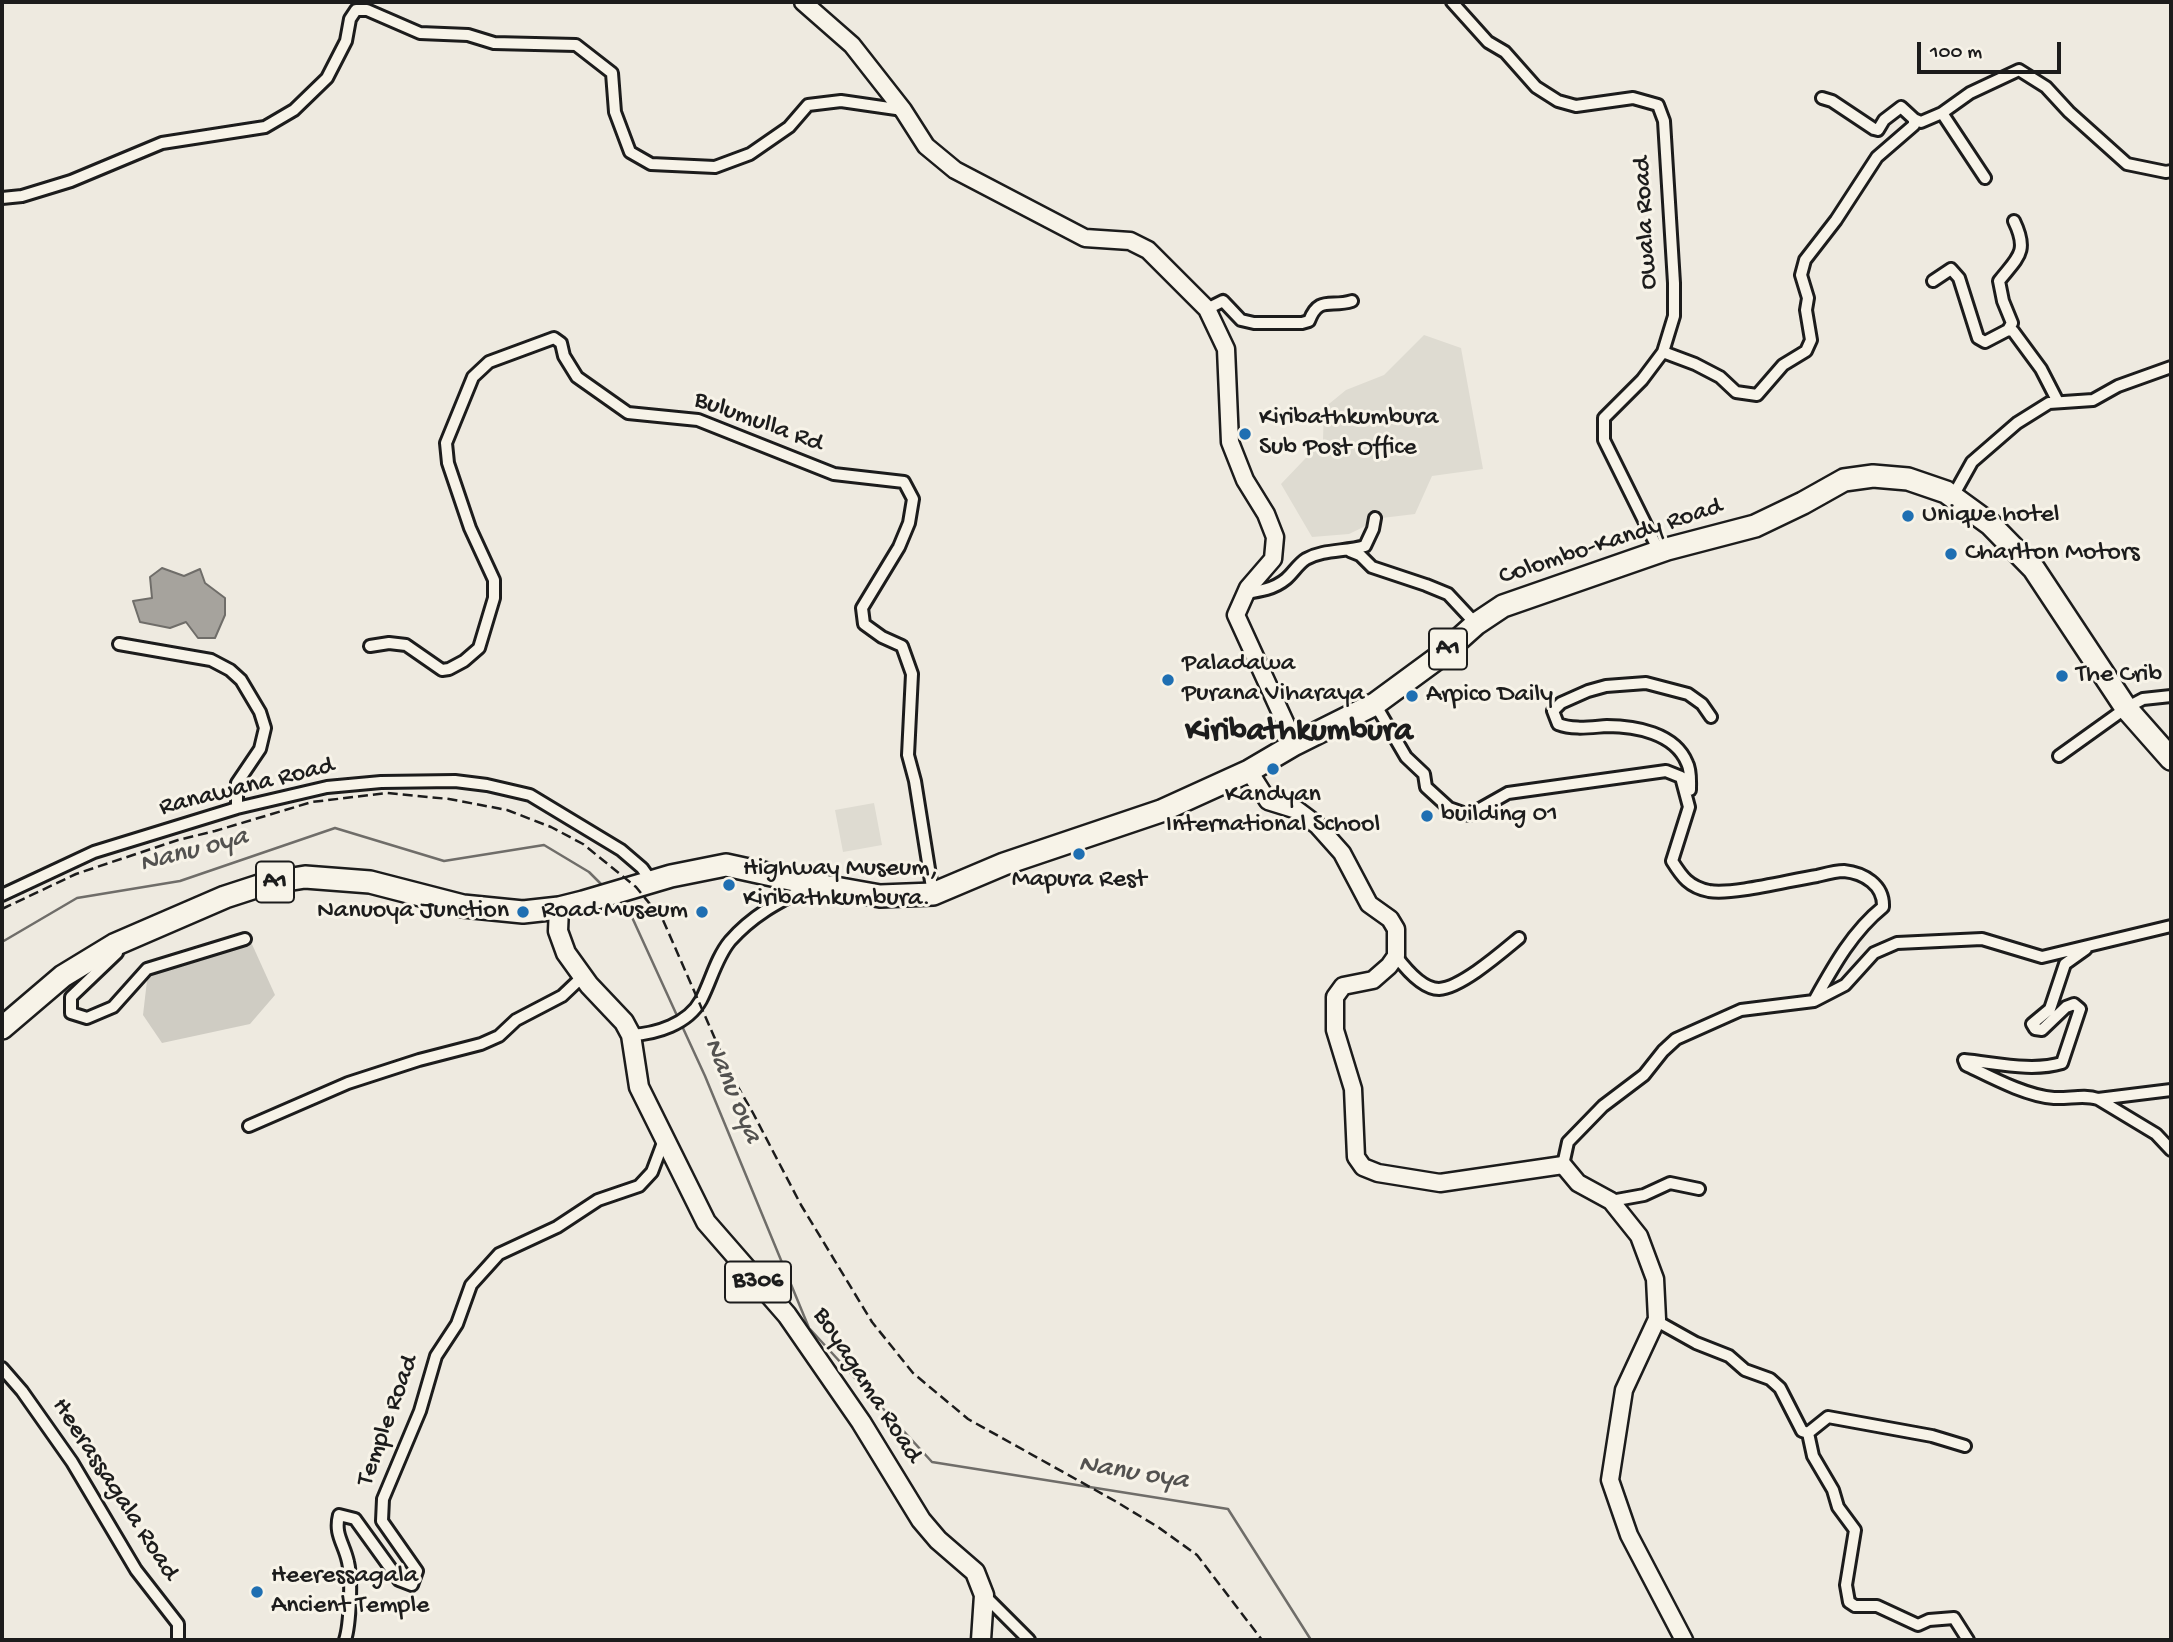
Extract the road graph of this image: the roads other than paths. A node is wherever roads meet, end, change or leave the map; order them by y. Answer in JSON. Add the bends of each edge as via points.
{"nodes":[{"id":1,"x":803,"y":2,"type":"edge"},
{"id":2,"x":1452,"y":2,"type":"edge"},
{"id":3,"x":1821,"y":96,"type":"dead end"},
{"id":4,"x":903,"y":110,"type":"junction"},
{"id":5,"x":1942,"y":113,"type":"junction"},
{"id":6,"x":1914,"y":120,"type":"junction"},
{"id":7,"x":2171,"y":171,"type":"edge"},
{"id":8,"x":1985,"y":178,"type":"dead end"},
{"id":9,"x":2,"y":198,"type":"edge"},
{"id":10,"x":2014,"y":221,"type":"dead end"},
{"id":11,"x":1933,"y":281,"type":"dead end"},
{"id":12,"x":1352,"y":301,"type":"dead end"},
{"id":13,"x":1207,"y":309,"type":"junction"},
{"id":14,"x":2008,"y":330,"type":"junction"},
{"id":15,"x":1663,"y":352,"type":"junction"},
{"id":16,"x":2171,"y":368,"type":"edge"},
{"id":17,"x":2058,"y":402,"type":"junction"},
{"id":18,"x":1954,"y":496,"type":"junction"},
{"id":19,"x":1375,"y":518,"type":"dead end"},
{"id":20,"x":1659,"y":551,"type":"junction"},
{"id":21,"x":1355,"y":553,"type":"junction"},
{"id":22,"x":1250,"y":586,"type":"junction"},
{"id":23,"x":1476,"y":625,"type":"junction"},
{"id":24,"x":119,"y":644,"type":"dead end"},
{"id":25,"x":370,"y":646,"type":"dead end"},
{"id":26,"x":2171,"y":696,"type":"edge"},
{"id":27,"x":1375,"y":704,"type":"junction"},
{"id":28,"x":2126,"y":708,"type":"junction"},
{"id":29,"x":1711,"y":717,"type":"dead end"},
{"id":30,"x":1295,"y":744,"type":"junction"},
{"id":31,"x":2059,"y":756,"type":"dead end"},
{"id":32,"x":2171,"y":759,"type":"edge"},
{"id":33,"x":1249,"y":771,"type":"junction"},
{"id":34,"x":1689,"y":807,"type":"junction"},
{"id":35,"x":237,"y":808,"type":"junction"},
{"id":36,"x":652,"y":882,"type":"junction"},
{"id":37,"x":813,"y":884,"type":"junction"},
{"id":38,"x":933,"y":894,"type":"junction"},
{"id":39,"x":2,"y":895,"type":"edge"},
{"id":40,"x":559,"y":908,"type":"junction"},
{"id":41,"x":173,"y":918,"type":"junction"},
{"id":42,"x":2171,"y":926,"type":"edge"},
{"id":43,"x":1519,"y":938,"type":"dead end"},
{"id":44,"x":245,"y":939,"type":"dead end"},
{"id":45,"x":2093,"y":944,"type":"junction"},
{"id":46,"x":1396,"y":956,"type":"junction"},
{"id":47,"x":582,"y":977,"type":"junction"},
{"id":48,"x":1814,"y":1001,"type":"junction"},
{"id":49,"x":2,"y":1028,"type":"edge"},
{"id":50,"x":631,"y":1035,"type":"junction"},
{"id":51,"x":2171,"y":1090,"type":"edge"},
{"id":52,"x":2098,"y":1100,"type":"junction"},
{"id":53,"x":249,"y":1126,"type":"dead end"},
{"id":54,"x":664,"y":1140,"type":"junction"},
{"id":55,"x":2171,"y":1150,"type":"edge"},
{"id":56,"x":1563,"y":1166,"type":"junction"},
{"id":57,"x":1699,"y":1189,"type":"dead end"},
{"id":58,"x":1611,"y":1201,"type":"junction"},
{"id":59,"x":1657,"y":1319,"type":"junction"},
{"id":60,"x":2,"y":1368,"type":"edge"},
{"id":61,"x":1808,"y":1433,"type":"junction"},
{"id":62,"x":1965,"y":1447,"type":"dead end"},
{"id":63,"x":984,"y":1595,"type":"junction"},
{"id":64,"x":178,"y":1640,"type":"edge"},
{"id":65,"x":345,"y":1640,"type":"edge"},
{"id":66,"x":981,"y":1640,"type":"edge"},
{"id":67,"x":1029,"y":1640,"type":"edge"},
{"id":68,"x":1684,"y":1640,"type":"edge"},
{"id":69,"x":1968,"y":1640,"type":"edge"}],
"edges":[{"from":1,"to":4,"type":"main road","via":[[852,45]]},
{"from":2,"to":15,"type":"street","name":"Owala Road","via":[[1536,87],[1558,101],[1576,106],[1633,98],[1658,104],[1664,121],[1674,283],[1674,316]]},
{"from":3,"to":6,"type":"street","via":[[1874,129],[1901,107]]},
{"from":4,"to":9,"type":"street","via":[[841,101],[808,105],[789,127],[750,154],[715,167],[651,164],[630,152],[615,112],[612,73],[576,46],[494,43],[468,35],[420,33],[367,10],[356,10],[327,78],[294,110],[265,127],[162,143],[71,181]]},
{"from":4,"to":13,"type":"main road","via":[[926,146],[955,170],[1085,238],[1130,241],[1148,250]]},
{"from":5,"to":6,"type":"street","via":[[1921,122]]},
{"from":5,"to":7,"type":"street","via":[[1970,93],[2018,70],[2046,87],[2127,164]]},
{"from":5,"to":8,"type":"street"},
{"from":6,"to":15,"type":"street","via":[[1914,125],[1877,157],[1805,260],[1801,275],[1811,340],[1805,351],[1783,365],[1757,395],[1736,392],[1720,377]]},
{"from":10,"to":14,"type":"street","via":[[2022,247],[1999,281],[2012,323]]},
{"from":11,"to":14,"type":"street","via":[[1951,269],[1959,278],[1978,338],[1984,342]]},
{"from":12,"to":13,"type":"street","via":[[1322,303],[1309,321],[1302,323],[1241,320],[1223,301]]},
{"from":13,"to":22,"type":"main road","via":[[1226,349],[1230,442],[1275,537],[1273,559]]},
{"from":14,"to":17,"type":"street","via":[[2041,369]]},
{"from":15,"to":20,"type":"street","name":"Owala Road","via":[[1604,418],[1604,440]]},
{"from":16,"to":17,"type":"street","via":[[2118,386],[2094,400]]},
{"from":17,"to":18,"type":"street","via":[[2017,424],[1972,462]]},
{"from":18,"to":20,"type":"highway","name":"Colombo-Kandy Road","number":"A1","via":[[1908,479],[1873,476],[1844,480],[1755,526]]},
{"from":18,"to":28,"type":"highway","name":"Colombo-Kandy Road","number":"A1","via":[[1990,524],[2034,569]]},
{"from":19,"to":21,"type":"street","via":[[1365,546]]},
{"from":20,"to":23,"type":"highway","name":"Colombo-Kandy Road","number":"A1","via":[[1503,607]]},
{"from":21,"to":22,"type":"street","via":[[1327,551],[1304,560],[1284,581],[1265,591]]},
{"from":21,"to":23,"type":"street","via":[[1372,567],[1448,594]]},
{"from":22,"to":30,"type":"main road","via":[[1236,615]]},
{"from":23,"to":27,"type":"highway","name":"Colombo-Kandy Road","number":"A1"},
{"from":24,"to":35,"type":"street","via":[[211,660],[240,680],[265,728],[260,749],[237,783]]},
{"from":25,"to":38,"type":"street","name":"Bulumulla Rd","via":[[406,645],[442,670],[464,661],[479,648],[494,598],[494,580],[470,528],[448,463],[446,443],[473,377],[489,362],[554,338],[577,377],[628,413],[698,420],[834,474],[904,482],[913,499],[909,523],[862,608],[864,624],[902,646],[912,674],[908,755]]},
{"from":26,"to":28,"type":"street","via":[[2143,699]]},
{"from":27,"to":30,"type":"highway","name":"Colombo-Kandy Road","number":"A1"},
{"from":27,"to":34,"type":"street","via":[[1406,757],[1424,774],[1426,787],[1449,808],[1469,815],[1508,793],[1666,771],[1681,777]]},
{"from":28,"to":31,"type":"street"},
{"from":28,"to":32,"type":"highway","name":"Colombo-Kandy Road","number":"A1"},
{"from":29,"to":34,"type":"street","via":[[1688,694],[1646,683],[1588,691],[1553,711],[1558,724],[1567,727],[1623,726],[1672,743],[1688,763]]},
{"from":30,"to":33,"type":"highway","name":"Colombo-Kandy Road","number":"A1"},
{"from":33,"to":38,"type":"highway","name":"Colombo-Kandy Road","number":"A1","via":[[1161,811],[1004,864]]},
{"from":33,"to":46,"type":"main road","via":[[1268,801],[1297,810],[1342,853],[1369,904],[1396,929]]},
{"from":34,"to":48,"type":"street","via":[[1672,861],[1685,882],[1709,891],[1733,890],[1842,871],[1865,876],[1877,886],[1883,907],[1867,920]]},
{"from":35,"to":36,"type":"street","name":"Ranawana Road","via":[[382,782],[487,785],[530,795],[621,850]]},
{"from":35,"to":39,"type":"street","name":"Ranawana Road","via":[[93,852]]},
{"from":36,"to":37,"type":"highway","name":"Colombo-Kandy Road","number":"A1","via":[[726,865]]},
{"from":36,"to":40,"type":"highway","name":"Colombo-Kandy Road","number":"A1"},
{"from":37,"to":38,"type":"highway","name":"Colombo-Kandy Road","number":"A1","via":[[880,896]]},
{"from":37,"to":50,"type":"street","via":[[763,910],[729,943],[700,1002],[685,1018],[650,1035]]},
{"from":40,"to":41,"type":"highway","name":"Colombo-Kandy Road","number":"A1","via":[[523,912],[463,906],[370,881],[305,877],[268,883]]},
{"from":40,"to":47,"type":"main road","name":"Boyagama Road","number":"B306","via":[[560,938]]},
{"from":41,"to":44,"type":"street","via":[[113,956],[71,998],[71,1013],[88,1018],[113,1007],[147,969]]},
{"from":41,"to":49,"type":"highway","name":"Colombo-Kandy Road","number":"A1","via":[[114,945],[64,976]]},
{"from":42,"to":45,"type":"street"},
{"from":43,"to":46,"type":"street","via":[[1486,965],[1440,989],[1426,985]]},
{"from":45,"to":48,"type":"street","via":[[2042,957],[1982,939],[1897,943],[1874,953],[1844,985]]},
{"from":45,"to":52,"type":"street","via":[[2065,964],[2050,1009],[2032,1024],[2042,1030],[2066,1007],[2074,1004],[2080,1009],[2062,1063],[2032,1067],[1964,1060],[1996,1080],[2031,1092]]},
{"from":46,"to":56,"type":"main road","via":[[1373,980],[1343,986],[1335,997],[1335,1030],[1353,1089],[1356,1157],[1363,1167],[1378,1174],[1440,1183]]},
{"from":47,"to":50,"type":"main road","name":"Boyagama Road","number":"B306"},
{"from":47,"to":53,"type":"street","via":[[562,996],[516,1020],[499,1036],[348,1083]]},
{"from":48,"to":56,"type":"street","via":[[1741,1010],[1676,1039],[1644,1075],[1603,1106],[1568,1142]]},
{"from":50,"to":54,"type":"main road","name":"Boyagama Road","number":"B306","via":[[639,1087]]},
{"from":51,"to":52,"type":"street"},
{"from":52,"to":55,"type":"street","via":[[2156,1134]]},
{"from":54,"to":63,"type":"main road","name":"Boyagama Road","number":"B306","via":[[706,1222],[787,1314],[921,1520],[975,1572]]},
{"from":54,"to":65,"type":"street","name":"Temple Road","via":[[652,1172],[639,1186],[598,1200],[557,1227],[499,1254],[471,1285],[457,1324],[436,1356],[420,1411],[383,1499],[382,1521],[417,1571],[412,1586],[398,1580],[355,1519],[339,1515],[336,1528],[349,1564]]},
{"from":56,"to":58,"type":"main road","via":[[1578,1183]]},
{"from":57,"to":58,"type":"street","via":[[1670,1183],[1644,1195]]},
{"from":58,"to":59,"type":"main road","via":[[1639,1236],[1655,1279]]},
{"from":59,"to":61,"type":"street","via":[[1696,1343],[1729,1356],[1745,1370],[1770,1379],[1780,1388],[1802,1431]]},
{"from":59,"to":68,"type":"main road","via":[[1624,1390],[1610,1479],[1629,1535]]},
{"from":60,"to":64,"type":"street","name":"Heerassagala Road","via":[[72,1462],[135,1570],[178,1624]]},
{"from":61,"to":62,"type":"street","via":[[1828,1418],[1932,1436]]},
{"from":61,"to":69,"type":"street","via":[[1813,1456],[1855,1530],[1846,1585],[1849,1602],[1877,1606],[1918,1625],[1928,1619],[1954,1618]]},
{"from":63,"to":66,"type":"main road"},
{"from":63,"to":67,"type":"street"}]}
